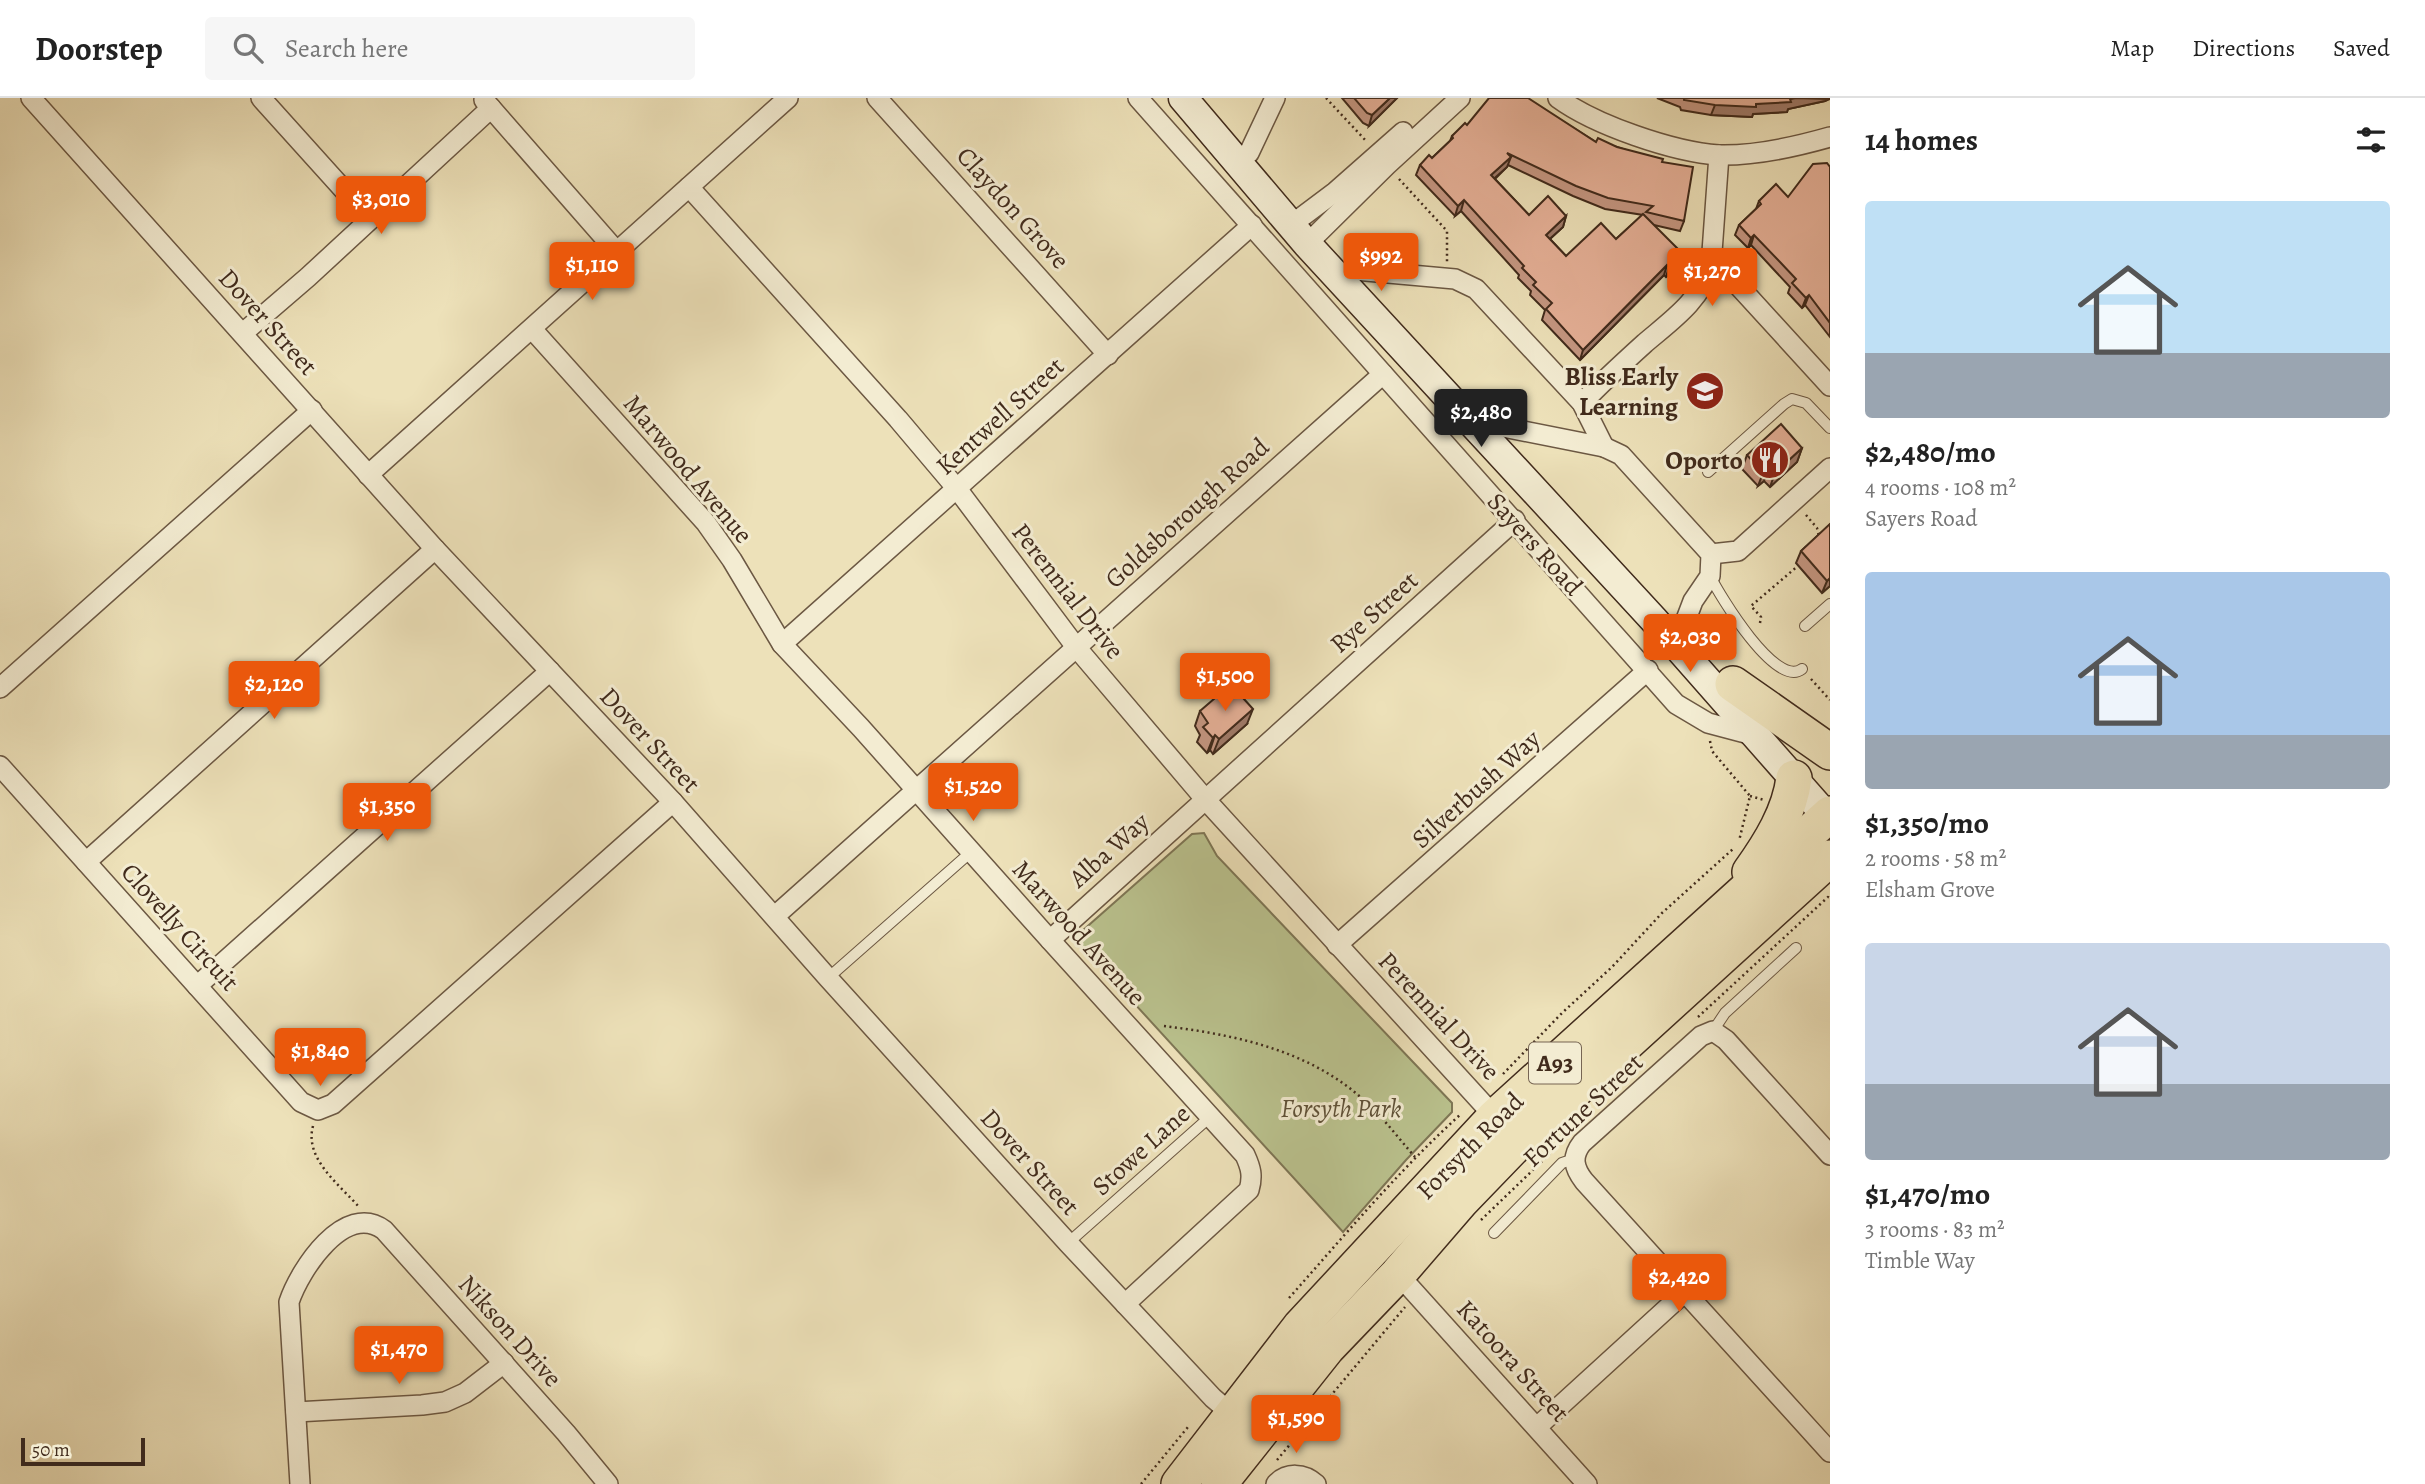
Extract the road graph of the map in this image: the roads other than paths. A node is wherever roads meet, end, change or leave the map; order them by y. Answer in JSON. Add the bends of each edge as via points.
{"nodes":[{"id":1,"x":31,"y":98,"type":"edge"},
{"id":2,"x":261,"y":98,"type":"edge"},
{"id":3,"x":788,"y":98,"type":"edge"},
{"id":4,"x":877,"y":98,"type":"edge"},
{"id":5,"x":1138,"y":98,"type":"edge"},
{"id":6,"x":1183,"y":98,"type":"edge"},
{"id":7,"x":1199,"y":98,"type":"edge"},
{"id":8,"x":1275,"y":98,"type":"edge"},
{"id":9,"x":1441,"y":98,"type":"edge"},
{"id":10,"x":1460,"y":98,"type":"edge"},
{"id":11,"x":1558,"y":98,"type":"edge"},
{"id":12,"x":487,"y":103,"type":"edge"},
{"id":13,"x":1830,"y":136,"type":"edge"},
{"id":14,"x":1249,"y":153,"type":"junction"},
{"id":15,"x":1719,"y":155,"type":"junction"},
{"id":16,"x":1382,"y":160,"type":"junction"},
{"id":17,"x":689,"y":187,"type":"junction"},
{"id":18,"x":370,"y":219,"type":"junction"},
{"id":19,"x":1252,"y":225,"type":"junction"},
{"id":20,"x":1306,"y":229,"type":"junction"},
{"id":21,"x":617,"y":252,"type":"junction"},
{"id":22,"x":1711,"y":262,"type":"junction"},
{"id":23,"x":1355,"y":270,"type":"junction"},
{"id":24,"x":532,"y":329,"type":"junction"},
{"id":25,"x":243,"y":333,"type":"junction"},
{"id":26,"x":1108,"y":355,"type":"junction"},
{"id":27,"x":1383,"y":374,"type":"junction"},
{"id":28,"x":1830,"y":386,"type":"edge"},
{"id":29,"x":1582,"y":403,"type":"junction"},
{"id":30,"x":312,"y":410,"type":"junction"},
{"id":31,"x":1493,"y":425,"type":"junction"},
{"id":32,"x":1830,"y":428,"type":"edge"},
{"id":33,"x":1604,"y":447,"type":"junction"},
{"id":34,"x":1830,"y":468,"type":"edge"},
{"id":35,"x":1708,"y":472,"type":"dead end"},
{"id":36,"x":368,"y":475,"type":"junction"},
{"id":37,"x":958,"y":489,"type":"junction"},
{"id":38,"x":1515,"y":520,"type":"junction"},
{"id":39,"x":435,"y":549,"type":"junction"},
{"id":40,"x":1711,"y":554,"type":"junction"},
{"id":41,"x":1710,"y":576,"type":"junction"},
{"id":42,"x":1830,"y":604,"type":"edge"},
{"id":43,"x":1805,"y":626,"type":"dead end"},
{"id":44,"x":1682,"y":630,"type":"junction"},
{"id":45,"x":782,"y":644,"type":"junction"},
{"id":46,"x":1076,"y":647,"type":"junction"},
{"id":47,"x":1802,"y":669,"type":"road end"},
{"id":48,"x":1647,"y":670,"type":"junction"},
{"id":49,"x":550,"y":671,"type":"junction"},
{"id":50,"x":1733,"y":684,"type":"junction"},
{"id":51,"x":0,"y":688,"type":"edge"},
{"id":52,"x":1758,"y":736,"type":"junction"},
{"id":53,"x":1830,"y":752,"type":"edge"},
{"id":54,"x":0,"y":766,"type":"edge"},
{"id":55,"x":1794,"y":778,"type":"junction"},
{"id":56,"x":915,"y":790,"type":"junction"},
{"id":57,"x":1205,"y":799,"type":"junction"},
{"id":58,"x":673,"y":802,"type":"junction"},
{"id":59,"x":1829,"y":810,"type":"edge"},
{"id":60,"x":971,"y":852,"type":"junction"},
{"id":61,"x":86,"y":862,"type":"junction"},
{"id":62,"x":1824,"y":871,"type":"edge"},
{"id":63,"x":775,"y":916,"type":"junction"},
{"id":64,"x":1717,"y":917,"type":"junction"},
{"id":65,"x":1050,"y":940,"type":"junction"},
{"id":66,"x":1337,"y":946,"type":"junction"},
{"id":67,"x":1796,"y":948,"type":"dead end"},
{"id":68,"x":828,"y":978,"type":"junction"},
{"id":69,"x":197,"y":986,"type":"junction"},
{"id":70,"x":1713,"y":1031,"type":"junction"},
{"id":71,"x":1211,"y":1116,"type":"junction"},
{"id":72,"x":1507,"y":1129,"type":"junction"},
{"id":73,"x":1830,"y":1155,"type":"edge"},
{"id":74,"x":1574,"y":1158,"type":"junction"},
{"id":75,"x":1494,"y":1233,"type":"dead end"},
{"id":76,"x":1068,"y":1243,"type":"junction"},
{"id":77,"x":1398,"y":1274,"type":"junction"},
{"id":78,"x":1686,"y":1291,"type":"junction"},
{"id":79,"x":1125,"y":1304,"type":"junction"},
{"id":80,"x":504,"y":1363,"type":"junction"},
{"id":81,"x":296,"y":1412,"type":"junction"},
{"id":82,"x":1245,"y":1426,"type":"junction"},
{"id":83,"x":1537,"y":1427,"type":"junction"},
{"id":84,"x":1830,"y":1452,"type":"edge"},
{"id":85,"x":300,"y":1484,"type":"edge"},
{"id":86,"x":608,"y":1484,"type":"edge"},
{"id":87,"x":1179,"y":1484,"type":"edge"},
{"id":88,"x":1219,"y":1484,"type":"edge"},
{"id":89,"x":1276,"y":1484,"type":"edge"},
{"id":90,"x":1316,"y":1484,"type":"edge"},
{"id":91,"x":1587,"y":1484,"type":"edge"}],
"edges":[{"from":1,"to":25,"type":"street","name":"Dover Street"},
{"from":2,"to":18,"type":"street"},
{"from":3,"to":17,"type":"street"},
{"from":4,"to":26,"type":"street","name":"Claydon Grove"},
{"from":5,"to":19,"type":"street","name":"Sayers Road"},
{"from":6,"to":20,"type":"main road","name":"Sayers Road"},
{"from":7,"to":14,"type":"main road","name":"Sayers Road"},
{"from":8,"to":14,"type":"street"},
{"from":9,"to":16,"type":"street"},
{"from":10,"to":16,"type":"street"},
{"from":11,"to":15,"type":"street","via":[[1634,134]]},
{"from":12,"to":18,"type":"street"},
{"from":12,"to":21,"type":"street"},
{"from":13,"to":15,"type":"street","via":[[1768,151]]},
{"from":14,"to":20,"type":"main road","name":"Sayers Road"},
{"from":15,"to":22,"type":"street"},
{"from":16,"to":20,"type":"street"},
{"from":17,"to":21,"type":"street"},
{"from":17,"to":37,"type":"street","name":"Perennial Drive"},
{"from":18,"to":25,"type":"street"},
{"from":19,"to":26,"type":"street","name":"Kentwell Street"},
{"from":19,"to":27,"type":"street","name":"Sayers Road"},
{"from":20,"to":23,"type":"main road","name":"Sayers Road"},
{"from":20,"to":52,"type":"main road","name":"Sayers Road"},
{"from":21,"to":24,"type":"street"},
{"from":22,"to":28,"type":"street","via":[[1723,269]]},
{"from":22,"to":29,"type":"street","via":[[1693,301]]},
{"from":23,"to":29,"type":"street","via":[[1447,278],[1476,289]]},
{"from":23,"to":31,"type":"main road","name":"Sayers Road"},
{"from":24,"to":36,"type":"street"},
{"from":24,"to":45,"type":"street","name":"Marwood Avenue","via":[[706,523]]},
{"from":25,"to":30,"type":"street","name":"Dover Street"},
{"from":26,"to":37,"type":"street","name":"Kentwell Street"},
{"from":27,"to":38,"type":"street","name":"Sayers Road"},
{"from":27,"to":46,"type":"street","name":"Goldsborough Road"},
{"from":29,"to":33,"type":"street"},
{"from":30,"to":36,"type":"street","name":"Dover Street"},
{"from":30,"to":51,"type":"street"},
{"from":31,"to":33,"type":"street"},
{"from":31,"to":44,"type":"main road","name":"Sayers Road"},
{"from":32,"to":35,"type":"lane","via":[[1806,403],[1792,399]]},
{"from":33,"to":40,"type":"street","via":[[1628,459]]},
{"from":34,"to":40,"type":"street","via":[[1746,544],[1728,554]]},
{"from":36,"to":39,"type":"street","name":"Dover Street"},
{"from":37,"to":45,"type":"street","name":"Kentwell Street"},
{"from":37,"to":46,"type":"street","name":"Perennial Drive"},
{"from":38,"to":48,"type":"street","name":"Sayers Road"},
{"from":38,"to":57,"type":"street","name":"Rye Street"},
{"from":39,"to":49,"type":"street","name":"Dover Street"},
{"from":39,"to":61,"type":"street"},
{"from":40,"to":41,"type":"street"},
{"from":41,"to":44,"type":"street","via":[[1693,601]]},
{"from":41,"to":47,"type":"lane","via":[[1726,606],[1768,657],[1788,672]]},
{"from":42,"to":43,"type":"lane"},
{"from":44,"to":50,"type":"main road","name":"Sayers Road"},
{"from":45,"to":56,"type":"street","name":"Marwood Avenue"},
{"from":46,"to":56,"type":"street","name":"Goldsborough Road"},
{"from":46,"to":57,"type":"street","name":"Perennial Drive"},
{"from":48,"to":52,"type":"street","name":"Sayers Road","via":[[1676,704],[1689,712],[1708,723]]},
{"from":48,"to":66,"type":"street","name":"Silverbush Way"},
{"from":49,"to":58,"type":"street","name":"Dover Street"},
{"from":49,"to":69,"type":"street"},
{"from":50,"to":53,"type":"highway"},
{"from":50,"to":59,"type":"main road","name":"Sayers Road"},
{"from":52,"to":55,"type":"main road","name":"Sayers Road"},
{"from":54,"to":61,"type":"street","name":"Clovelly Circuit"},
{"from":55,"to":59,"type":"main road","name":"Sayers Road"},
{"from":55,"to":64,"type":"highway","via":[[1792,795],[1776,831]]},
{"from":56,"to":60,"type":"street","name":"Marwood Avenue"},
{"from":56,"to":63,"type":"street","name":"Goldsborough Road"},
{"from":57,"to":65,"type":"street","name":"Alba Way"},
{"from":57,"to":66,"type":"street","name":"Perennial Drive"},
{"from":58,"to":63,"type":"street","name":"Dover Street"},
{"from":58,"to":69,"type":"street","name":"Clovelly Circuit","via":[[333,1104],[318,1110],[301,1102]]},
{"from":59,"to":64,"type":"highway","name":"Forsyth Road","number":"A93"},
{"from":60,"to":65,"type":"street","name":"Marwood Avenue"},
{"from":60,"to":68,"type":"lane"},
{"from":61,"to":69,"type":"street","name":"Clovelly Circuit"},
{"from":62,"to":72,"type":"highway","name":"Forsyth Road","number":"A93"},
{"from":63,"to":68,"type":"street","name":"Dover Street"},
{"from":64,"to":72,"type":"highway","name":"Forsyth Road","number":"A93"},
{"from":65,"to":71,"type":"street","name":"Marwood Avenue"},
{"from":66,"to":72,"type":"street","name":"Perennial Drive"},
{"from":67,"to":70,"type":"lane","name":"Fortune Street","via":[[1725,1013]]},
{"from":68,"to":76,"type":"street","name":"Dover Street"},
{"from":70,"to":73,"type":"street"},
{"from":70,"to":74,"type":"street","name":"Fortune Street","via":[[1701,1036],[1582,1143]]},
{"from":71,"to":76,"type":"lane","name":"Stowe Lane"},
{"from":71,"to":79,"type":"street","name":"Marwood Avenue","via":[[1245,1155],[1251,1168],[1249,1190]]},
{"from":72,"to":77,"type":"highway","name":"Forsyth Road","number":"A93","via":[[1461,1200]]},
{"from":72,"to":82,"type":"highway","name":"Forsyth Road","number":"A93","via":[[1300,1326]]},
{"from":74,"to":75,"type":"lane","name":"Fortune Street","via":[[1562,1163]]},
{"from":74,"to":78,"type":"street","via":[[1584,1181]]},
{"from":76,"to":79,"type":"street","name":"Dover Street"},
{"from":77,"to":82,"type":"highway","name":"Forsyth Road","number":"A93"},
{"from":77,"to":83,"type":"street","name":"Katoora Street"},
{"from":78,"to":83,"type":"street"},
{"from":78,"to":84,"type":"street"},
{"from":79,"to":82,"type":"street","name":"Dover Street"},
{"from":80,"to":81,"type":"street","via":[[465,1393],[445,1402]]},
{"from":80,"to":81,"type":"street","name":"Nikson Drive","via":[[384,1230],[363,1214],[306,1266],[295,1283],[289,1302]]},
{"from":80,"to":86,"type":"street","name":"Nikson Drive"},
{"from":81,"to":85,"type":"street"},
{"from":82,"to":87,"type":"highway","name":"Forsyth Road","number":"A93"},
{"from":82,"to":88,"type":"highway","name":"Forsyth Road","number":"A93"},
{"from":83,"to":91,"type":"street","name":"Katoora Street"},
{"from":89,"to":90,"type":"street","via":[[1299,1475]]}]}
